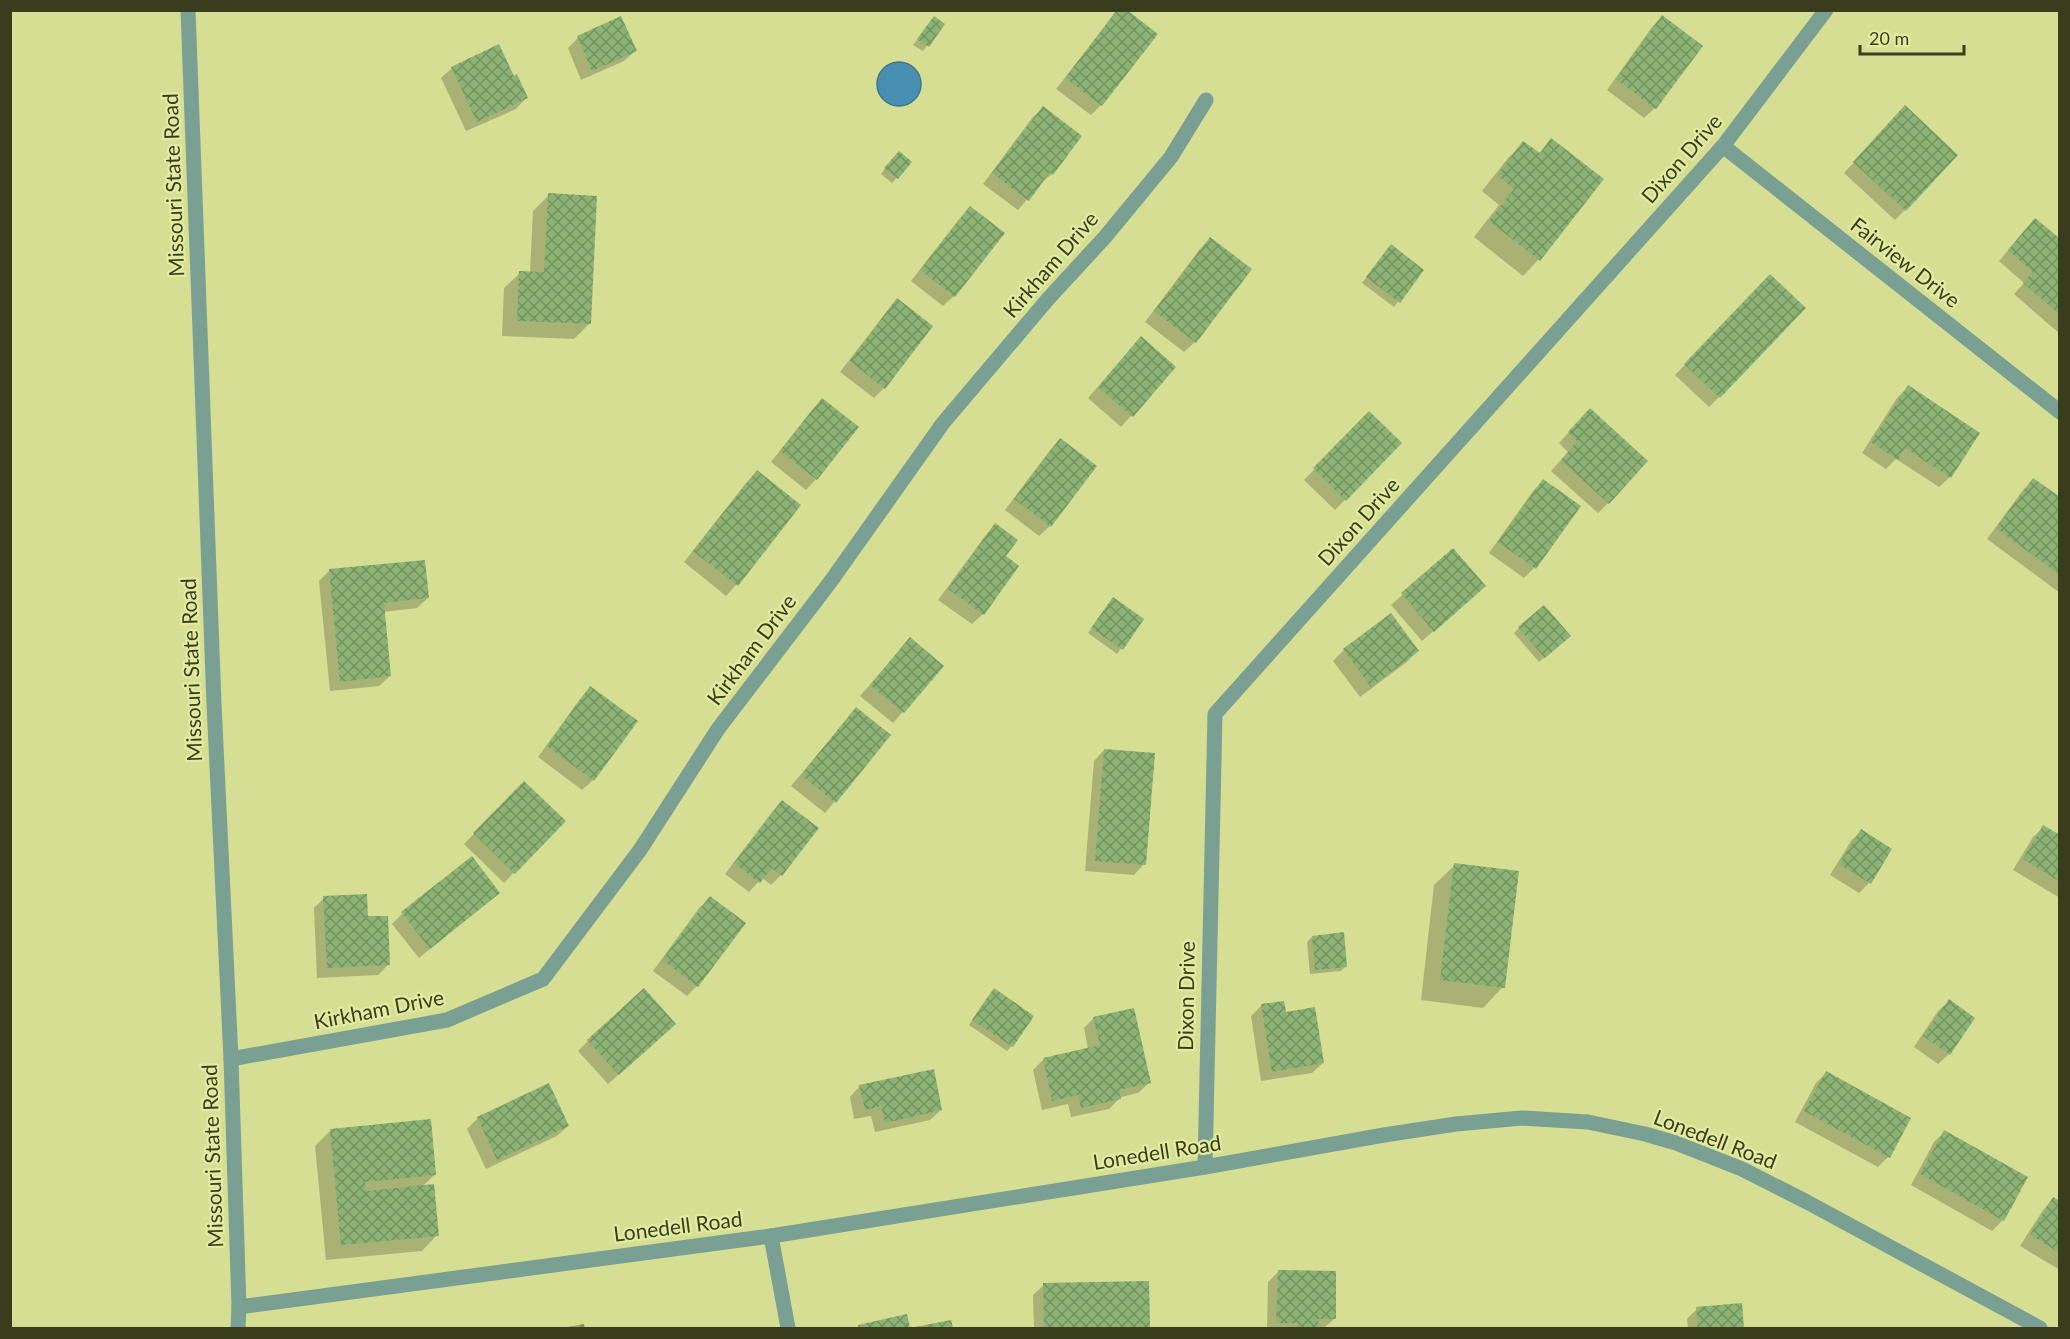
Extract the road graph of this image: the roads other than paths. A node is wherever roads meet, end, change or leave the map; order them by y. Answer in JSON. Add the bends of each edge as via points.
{"nodes":[{"id":1,"x":188,"y":10,"type":"edge"},
{"id":2,"x":1826,"y":10,"type":"edge"},
{"id":3,"x":1206,"y":100,"type":"dead end"},
{"id":4,"x":1724,"y":146,"type":"junction"},
{"id":5,"x":2060,"y":412,"type":"edge"},
{"id":6,"x":231,"y":1059,"type":"junction"},
{"id":7,"x":1205,"y":1167,"type":"junction"},
{"id":8,"x":771,"y":1236,"type":"junction"},
{"id":9,"x":239,"y":1306,"type":"junction"},
{"id":10,"x":238,"y":1329,"type":"edge"},
{"id":11,"x":788,"y":1329,"type":"edge"},
{"id":12,"x":2040,"y":1329,"type":"edge"}],
"edges":[{"from":1,"to":6,"type":"street","name":"Missouri State Road"},
{"from":2,"to":4,"type":"street","name":"Dixon Drive"},
{"from":3,"to":6,"type":"street","name":"Kirkham Drive","via":[[1171,157],[943,423],[831,581],[718,729],[640,850],[543,979],[447,1020]]},
{"from":4,"to":5,"type":"street","name":"Fairview Drive"},
{"from":4,"to":7,"type":"street","name":"Dixon Drive","via":[[1215,714]]},
{"from":6,"to":9,"type":"street","name":"Missouri State Road"},
{"from":7,"to":8,"type":"street","name":"Lonedell Road"},
{"from":7,"to":12,"type":"street","name":"Lonedell Road","via":[[1456,1124],[1522,1118],[1588,1122],[1676,1143],[1742,1169]]},
{"from":8,"to":9,"type":"street","name":"Lonedell Road"},
{"from":8,"to":11,"type":"street"},
{"from":9,"to":10,"type":"street","name":"Missouri State Road"}]}
